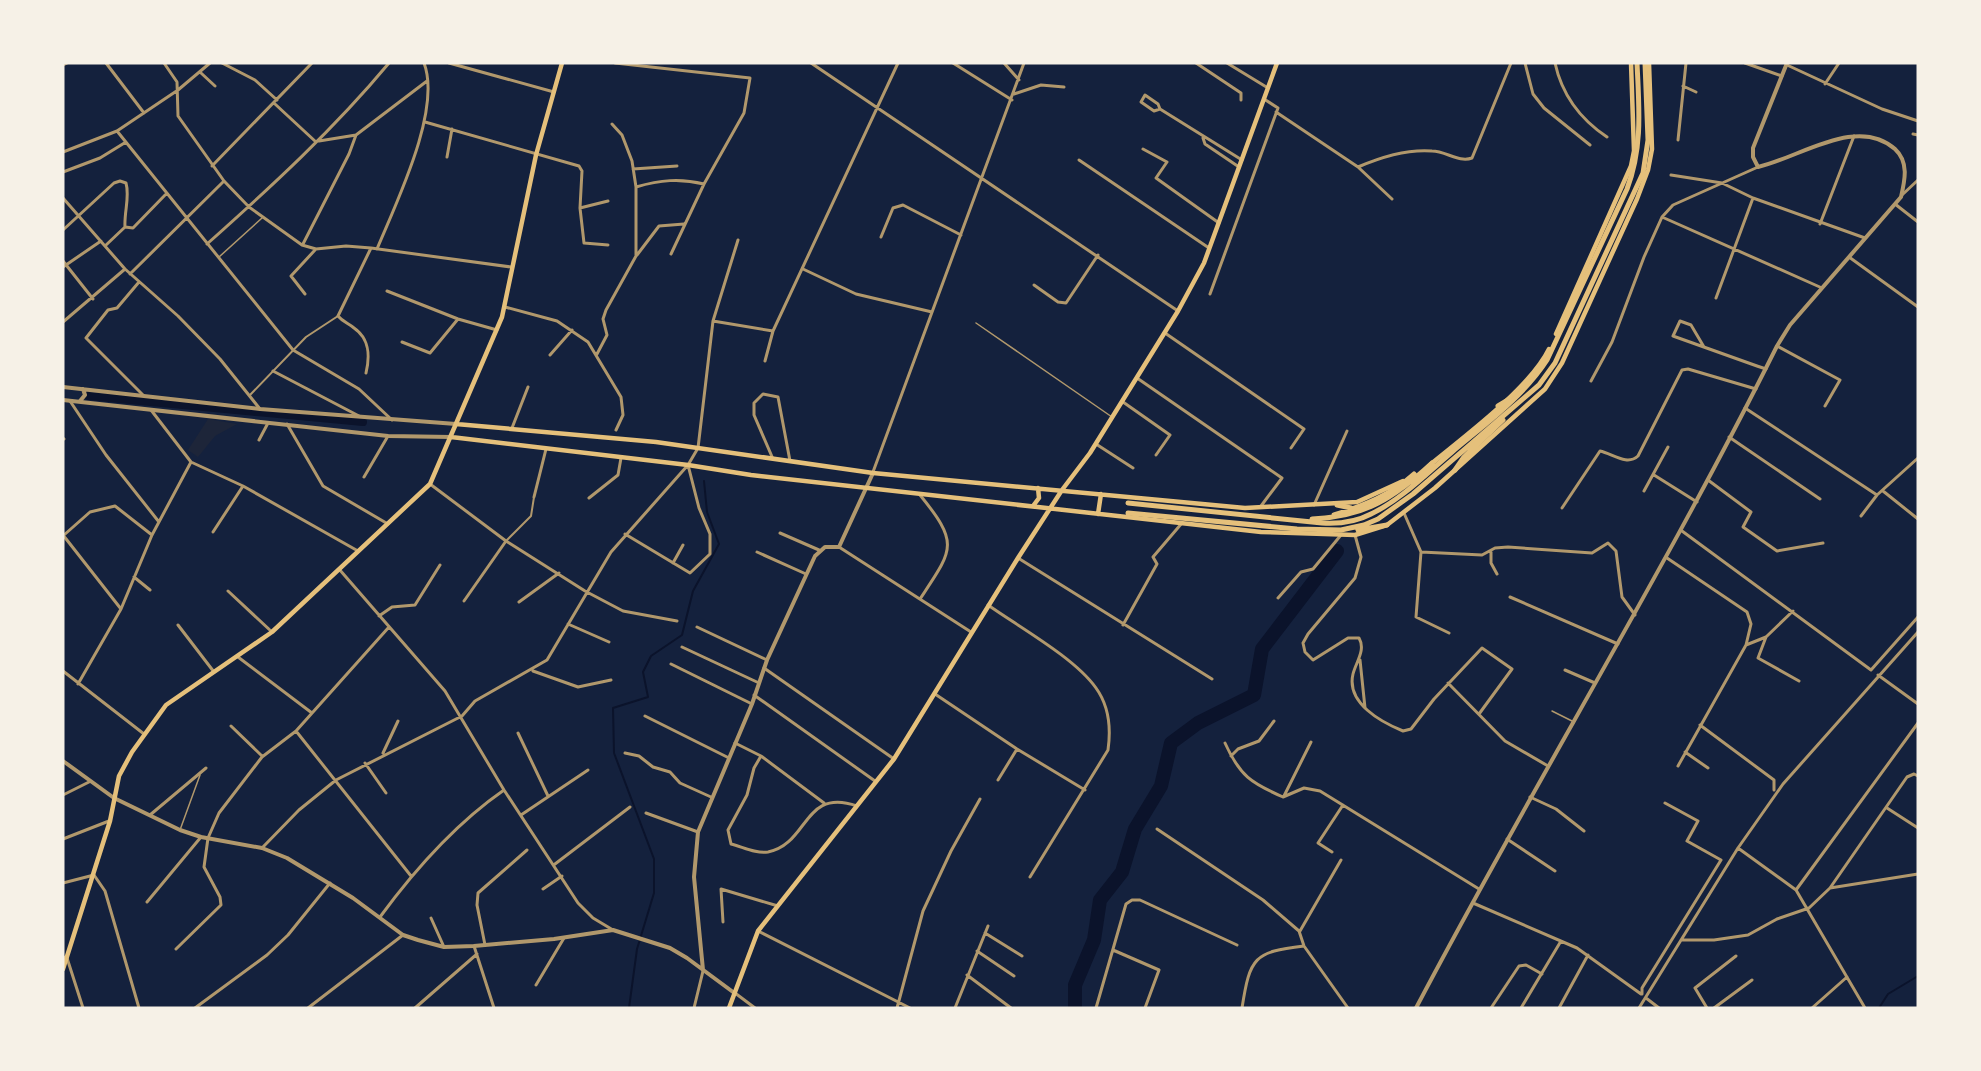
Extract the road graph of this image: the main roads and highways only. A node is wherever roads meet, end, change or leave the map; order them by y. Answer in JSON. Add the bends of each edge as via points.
{"nodes":[{"id":1,"x":562,"y":63,"type":"edge"},
{"id":2,"x":1277,"y":63,"type":"edge"},
{"id":3,"x":1631,"y":63,"type":"edge"},
{"id":4,"x":1637,"y":63,"type":"edge"},
{"id":5,"x":1647,"y":63,"type":"edge"},
{"id":6,"x":1619,"y":194,"type":"junction"},
{"id":7,"x":1637,"y":199,"type":"junction"},
{"id":8,"x":1525,"y":393,"type":"junction"},
{"id":9,"x":1498,"y":406,"type":"junction"},
{"id":10,"x":1515,"y":414,"type":"junction"},
{"id":11,"x":456,"y":424,"type":"junction"},
{"id":12,"x":451,"y":437,"type":"junction"},
{"id":13,"x":1432,"y":463,"type":"junction"},
{"id":14,"x":1455,"y":470,"type":"joint"},
{"id":15,"x":1414,"y":474,"type":"junction"},
{"id":16,"x":1038,"y":488,"type":"junction"},
{"id":17,"x":1062,"y":490,"type":"junction"},
{"id":18,"x":1101,"y":494,"type":"junction"},
{"id":19,"x":1128,"y":503,"type":"dead end"},
{"id":20,"x":1337,"y":505,"type":"junction"},
{"id":21,"x":1033,"y":506,"type":"junction"},
{"id":22,"x":1050,"y":508,"type":"junction"},
{"id":23,"x":1353,"y":509,"type":"junction"},
{"id":24,"x":1128,"y":513,"type":"dead end"},
{"id":25,"x":1098,"y":514,"type":"junction"},
{"id":26,"x":1320,"y":519,"type":"junction"},
{"id":27,"x":1296,"y":520,"type":"junction"},
{"id":28,"x":1387,"y":525,"type":"junction"},
{"id":29,"x":1341,"y":533,"type":"junction"},
{"id":30,"x":65,"y":957,"type":"edge"},
{"id":31,"x":63,"y":969,"type":"edge"},
{"id":32,"x":729,"y":1008,"type":"edge"}],
"edges":[{"from":1,"to":11,"type":"main road","via":[[536,155],[505,307]]},
{"from":2,"to":17,"type":"main road","via":[[1219,223],[1178,311],[1096,444]]},
{"from":3,"to":6,"type":"main road","via":[[1634,151]]},
{"from":4,"to":8,"type":"highway","via":[[1640,141],[1634,170],[1547,360]]},
{"from":5,"to":7,"type":"main road","via":[[1652,149]]},
{"from":5,"to":8,"type":"highway","via":[[1648,140],[1643,173],[1555,363],[1539,385]]},
{"from":6,"to":7,"type":"main road"},
{"from":6,"to":9,"type":"main road","via":[[1548,352],[1538,368]]},
{"from":7,"to":10,"type":"main road","via":[[1562,363],[1545,389]]},
{"from":8,"to":9,"type":"highway"},
{"from":8,"to":10,"type":"highway"},
{"from":8,"to":27,"type":"highway","via":[[1377,511],[1342,523]]},
{"from":8,"to":29,"type":"highway","via":[[1399,505]]},
{"from":9,"to":13,"type":"main road"},
{"from":10,"to":14,"type":"highway","via":[[1464,457]]},
{"from":11,"to":12,"type":"main road"},
{"from":11,"to":16,"type":"main road","via":[[698,448],[873,473]]},
{"from":12,"to":21,"type":"main road"},
{"from":12,"to":30,"type":"main road","via":[[430,484],[272,632],[166,705],[144,734],[119,776],[94,875]]},
{"from":13,"to":15,"type":"main road"},
{"from":13,"to":26,"type":"highway","via":[[1407,486],[1372,508]]},
{"from":14,"to":28,"type":"main road"},
{"from":15,"to":20,"type":"main road","via":[[1374,496]]},
{"from":15,"to":23,"type":"highway","via":[[1394,489]]},
{"from":16,"to":17,"type":"main road"},
{"from":16,"to":21,"type":"main road","via":[[1039,498]]},
{"from":17,"to":18,"type":"main road"},
{"from":17,"to":22,"type":"main road"},
{"from":18,"to":20,"type":"main road","via":[[1260,508]]},
{"from":18,"to":25,"type":"main road"},
{"from":19,"to":27,"type":"highway"},
{"from":20,"to":23,"type":"highway"},
{"from":21,"to":22,"type":"main road"},
{"from":22,"to":25,"type":"main road"},
{"from":22,"to":32,"type":"main road","via":[[894,759],[758,931]]},
{"from":23,"to":26,"type":"highway"},
{"from":24,"to":29,"type":"highway"},
{"from":25,"to":29,"type":"main road","via":[[1261,532]]},
{"from":26,"to":27,"type":"highway"},
{"from":28,"to":29,"type":"highway"},
{"from":28,"to":29,"type":"main road","via":[[1355,535]]},
{"from":30,"to":31,"type":"main road"}]}
